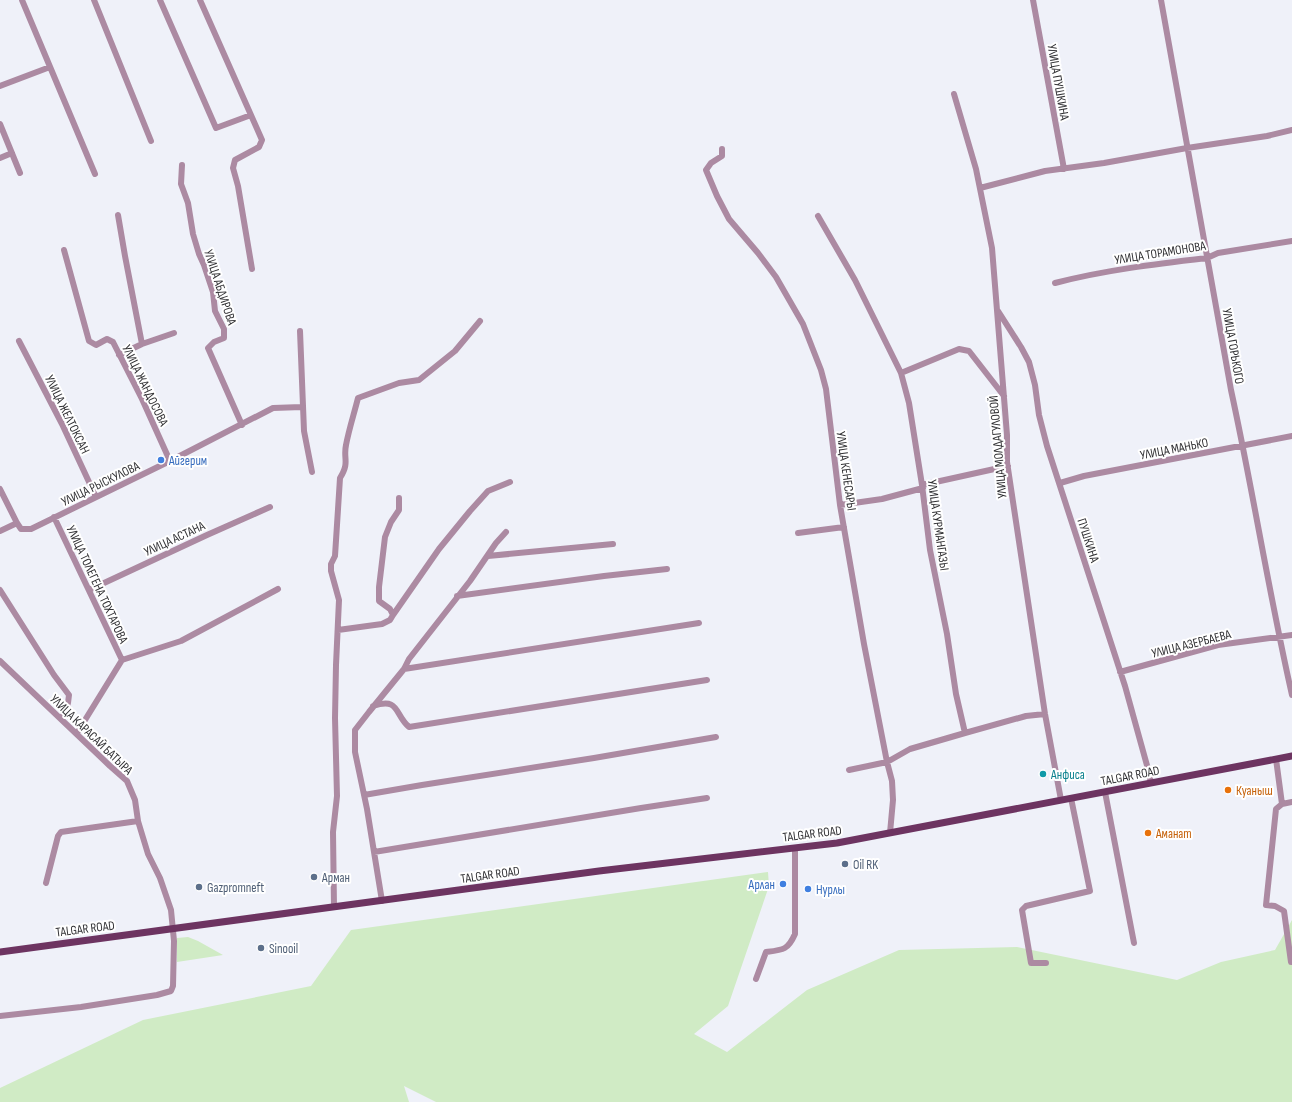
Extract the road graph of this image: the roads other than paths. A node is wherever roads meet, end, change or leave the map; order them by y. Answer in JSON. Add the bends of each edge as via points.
{"nodes":[{"id":1,"x":22,"y":0,"type":"edge"},
{"id":2,"x":94,"y":0,"type":"edge"},
{"id":3,"x":160,"y":0,"type":"edge"},
{"id":4,"x":200,"y":0,"type":"edge"},
{"id":5,"x":1033,"y":0,"type":"edge"},
{"id":6,"x":1161,"y":0,"type":"edge"},
{"id":7,"x":50,"y":67,"type":"junction"},
{"id":8,"x":0,"y":86,"type":"edge"},
{"id":9,"x":954,"y":94,"type":"dead end"},
{"id":10,"x":251,"y":115,"type":"junction"},
{"id":11,"x":0,"y":124,"type":"edge"},
{"id":12,"x":1292,"y":130,"type":"edge"},
{"id":13,"x":152,"y":141,"type":"dead end"},
{"id":14,"x":1187,"y":148,"type":"junction"},
{"id":15,"x":722,"y":149,"type":"dead end"},
{"id":16,"x":12,"y":153,"type":"junction"},
{"id":17,"x":0,"y":158,"type":"edge"},
{"id":18,"x":182,"y":166,"type":"dead end"},
{"id":19,"x":1064,"y":169,"type":"junction"},
{"id":20,"x":20,"y":173,"type":"dead end"},
{"id":21,"x":95,"y":174,"type":"dead end"},
{"id":22,"x":980,"y":188,"type":"junction"},
{"id":23,"x":118,"y":215,"type":"dead end"},
{"id":24,"x":818,"y":216,"type":"dead end"},
{"id":25,"x":1292,"y":240,"type":"edge"},
{"id":26,"x":64,"y":250,"type":"dead end"},
{"id":27,"x":1207,"y":258,"type":"junction"},
{"id":28,"x":252,"y":269,"type":"dead end"},
{"id":29,"x":1055,"y":283,"type":"dead end"},
{"id":30,"x":997,"y":309,"type":"junction"},
{"id":31,"x":480,"y":321,"type":"dead end"},
{"id":32,"x":300,"y":331,"type":"dead end"},
{"id":33,"x":174,"y":332,"type":"dead end"},
{"id":34,"x":19,"y":341,"type":"dead end"},
{"id":35,"x":142,"y":344,"type":"junction"},
{"id":36,"x":119,"y":355,"type":"junction"},
{"id":37,"x":901,"y":372,"type":"junction"},
{"id":38,"x":1004,"y":396,"type":"junction"},
{"id":39,"x":302,"y":407,"type":"junction"},
{"id":40,"x":242,"y":425,"type":"junction"},
{"id":41,"x":1292,"y":436,"type":"edge"},
{"id":42,"x":1243,"y":446,"type":"junction"},
{"id":43,"x":170,"y":461,"type":"junction"},
{"id":44,"x":1008,"y":466,"type":"junction"},
{"id":45,"x":312,"y":472,"type":"dead end"},
{"id":46,"x":510,"y":482,"type":"dead end"},
{"id":47,"x":1060,"y":482,"type":"junction"},
{"id":48,"x":923,"y":486,"type":"junction"},
{"id":49,"x":0,"y":489,"type":"edge"},
{"id":50,"x":96,"y":497,"type":"junction"},
{"id":51,"x":399,"y":498,"type":"dead end"},
{"id":52,"x":840,"y":505,"type":"junction"},
{"id":53,"x":270,"y":507,"type":"dead end"},
{"id":54,"x":54,"y":517,"type":"junction"},
{"id":55,"x":17,"y":524,"type":"junction"},
{"id":56,"x":844,"y":527,"type":"junction"},
{"id":57,"x":0,"y":531,"type":"edge"},
{"id":58,"x":506,"y":532,"type":"dead end"},
{"id":59,"x":798,"y":533,"type":"dead end"},
{"id":60,"x":613,"y":544,"type":"dead end"},
{"id":61,"x":488,"y":556,"type":"junction"},
{"id":62,"x":666,"y":569,"type":"dead end"},
{"id":63,"x":278,"y":589,"type":"dead end"},
{"id":64,"x":0,"y":590,"type":"edge"},
{"id":65,"x":89,"y":590,"type":"junction"},
{"id":66,"x":457,"y":596,"type":"junction"},
{"id":67,"x":393,"y":615,"type":"junction"},
{"id":68,"x":699,"y":623,"type":"dead end"},
{"id":69,"x":338,"y":630,"type":"junction"},
{"id":70,"x":1292,"y":635,"type":"edge"},
{"id":71,"x":1278,"y":637,"type":"junction"},
{"id":72,"x":122,"y":660,"type":"junction"},
{"id":73,"x":0,"y":661,"type":"edge"},
{"id":74,"x":404,"y":669,"type":"junction"},
{"id":75,"x":1120,"y":672,"type":"junction"},
{"id":76,"x":706,"y":680,"type":"dead end"},
{"id":77,"x":1292,"y":696,"type":"edge"},
{"id":78,"x":373,"y":706,"type":"junction"},
{"id":79,"x":1045,"y":714,"type":"junction"},
{"id":80,"x":62,"y":719,"type":"junction"},
{"id":81,"x":76,"y":733,"type":"junction"},
{"id":82,"x":966,"y":733,"type":"junction"},
{"id":83,"x":716,"y":737,"type":"dead end"},
{"id":84,"x":1292,"y":756,"type":"edge"},
{"id":85,"x":1276,"y":759,"type":"junction"},
{"id":86,"x":887,"y":762,"type":"junction"},
{"id":87,"x":849,"y":770,"type":"dead end"},
{"id":88,"x":1151,"y":783,"type":"junction"},
{"id":89,"x":1105,"y":792,"type":"junction"},
{"id":90,"x":364,"y":795,"type":"junction"},
{"id":91,"x":707,"y":798,"type":"dead end"},
{"id":92,"x":1071,"y":798,"type":"junction"},
{"id":93,"x":1061,"y":800,"type":"junction"},
{"id":94,"x":1292,"y":802,"type":"edge"},
{"id":95,"x":1282,"y":804,"type":"junction"},
{"id":96,"x":138,"y":821,"type":"junction"},
{"id":97,"x":890,"y":833,"type":"junction"},
{"id":98,"x":795,"y":848,"type":"junction"},
{"id":99,"x":374,"y":852,"type":"junction"},
{"id":100,"x":46,"y":883,"type":"dead end"},
{"id":101,"x":382,"y":901,"type":"junction"},
{"id":102,"x":331,"y":908,"type":"junction"},
{"id":103,"x":173,"y":929,"type":"junction"},
{"id":104,"x":1134,"y":943,"type":"dead end"},
{"id":105,"x":0,"y":952,"type":"edge"},
{"id":106,"x":1292,"y":962,"type":"edge"},
{"id":107,"x":1046,"y":963,"type":"dead end"},
{"id":108,"x":756,"y":979,"type":"dead end"},
{"id":109,"x":0,"y":1016,"type":"edge"}],
"edges":[{"from":1,"to":7,"type":"street"},
{"from":2,"to":13,"type":"street"},
{"from":3,"to":10,"type":"street","via":[[216,128]]},
{"from":4,"to":10,"type":"street"},
{"from":5,"to":19,"type":"street","name":"УЛИЦА ПУШКИНА"},
{"from":6,"to":14,"type":"street","name":"УЛИЦА ГОРЬКОГО"},
{"from":7,"to":8,"type":"street"},
{"from":7,"to":21,"type":"street"},
{"from":9,"to":22,"type":"street","name":"УЛИЦА МОЛДАГУЛОВОЙ"},
{"from":10,"to":28,"type":"street","via":[[262,140],[259,147],[235,160],[233,168]]},
{"from":11,"to":16,"type":"street"},
{"from":12,"to":14,"type":"street"},
{"from":14,"to":19,"type":"street"},
{"from":14,"to":27,"type":"street","name":"УЛИЦА ГОРЬКОГО"},
{"from":15,"to":52,"type":"street","name":"УЛИЦА КЕНЕСАРЫ","via":[[722,156],[706,170],[717,196],[729,219],[776,277],[803,324],[821,370],[826,389]]},
{"from":16,"to":17,"type":"street"},
{"from":16,"to":20,"type":"street"},
{"from":18,"to":40,"type":"street","name":"УЛИЦА АБДИРОВА","via":[[181,184],[188,203],[193,234],[213,292],[215,311],[224,329],[224,338],[208,348]]},
{"from":19,"to":22,"type":"street","via":[[1045,171]]},
{"from":22,"to":30,"type":"street","name":"УЛИЦА МОЛДАГУЛОВОЙ","via":[[992,248]]},
{"from":23,"to":35,"type":"street"},
{"from":24,"to":37,"type":"street","name":"УЛИЦА КУРМАНГАЗЫ","via":[[855,280]]},
{"from":25,"to":27,"type":"street","name":"УЛИЦА ТОРАМОНОВА","via":[[1218,253]]},
{"from":26,"to":36,"type":"street","name":"УЛИЦА ЖАНДОСОВА","via":[[89,341],[96,345],[107,339],[113,342]]},
{"from":27,"to":29,"type":"street","name":"УЛИЦА ТОРАМОНОВА","via":[[1120,269]]},
{"from":27,"to":42,"type":"street","name":"УЛИЦА ГОРЬКОГО"},
{"from":30,"to":38,"type":"street","name":"УЛИЦА МОЛДАГУЛОВОЙ"},
{"from":30,"to":47,"type":"street","name":"ПУШКИНА","via":[[1029,362],[1047,446]]},
{"from":31,"to":69,"type":"street","via":[[455,351],[419,380],[358,398],[346,446],[345,470],[340,478],[335,556],[331,564],[339,600]]},
{"from":32,"to":39,"type":"street"},
{"from":33,"to":35,"type":"street"},
{"from":34,"to":50,"type":"street","name":"УЛИЦА ЖЕЛТОКСАН"},
{"from":35,"to":36,"type":"street"},
{"from":36,"to":43,"type":"street","name":"УЛИЦА ЖАНДОСОВА"},
{"from":37,"to":38,"type":"street","via":[[959,349],[969,351]]},
{"from":37,"to":48,"type":"street","name":"УЛИЦА КУРМАНГАЗЫ"},
{"from":38,"to":44,"type":"street","name":"УЛИЦА МОЛДАГУЛОВОЙ"},
{"from":39,"to":40,"type":"street","name":"УЛИЦА РЫСКУЛОВА","via":[[273,408]]},
{"from":39,"to":45,"type":"street"},
{"from":40,"to":43,"type":"street","name":"УЛИЦА РЫСКУЛОВА"},
{"from":41,"to":42,"type":"street","name":"УЛИЦА МАНЬКО"},
{"from":42,"to":47,"type":"street","name":"УЛИЦА МАНЬКО"},
{"from":42,"to":71,"type":"street","name":"УЛИЦА ГОРЬКОГО"},
{"from":43,"to":50,"type":"street","name":"УЛИЦА РЫСКУЛОВА"},
{"from":44,"to":48,"type":"street"},
{"from":44,"to":79,"type":"street","name":"УЛИЦА МОЛДАГУЛОВОЙ"},
{"from":46,"to":67,"type":"street","via":[[488,491],[470,511],[438,549]]},
{"from":47,"to":75,"type":"street","name":"ПУШКИНА"},
{"from":48,"to":52,"type":"street","via":[[882,499]]},
{"from":48,"to":82,"type":"street","name":"УЛИЦА КУРМАНГАЗЫ","via":[[930,550],[956,694]]},
{"from":49,"to":55,"type":"street"},
{"from":50,"to":54,"type":"street","name":"УЛИЦА РЫСКУЛОВА"},
{"from":51,"to":67,"type":"street","via":[[399,510],[385,537],[379,587],[380,601]]},
{"from":52,"to":56,"type":"street","name":"УЛИЦА КЕНЕСАРЫ"},
{"from":53,"to":65,"type":"street","name":"УЛИЦА АСТАНА"},
{"from":54,"to":55,"type":"street","name":"УЛИЦА РЫСКУЛОВА","via":[[31,529],[21,529]]},
{"from":54,"to":65,"type":"street","name":"УЛИЦА ТОЛЕГЕНА ТОХТАРОВА"},
{"from":55,"to":57,"type":"street"},
{"from":56,"to":59,"type":"street"},
{"from":56,"to":86,"type":"street","name":"УЛИЦА КЕНЕСАРЫ"},
{"from":58,"to":61,"type":"street"},
{"from":60,"to":61,"type":"street"},
{"from":61,"to":66,"type":"street"},
{"from":62,"to":66,"type":"street"},
{"from":63,"to":72,"type":"street","name":"УЛИЦА ТОЛЕГЕНА ТОХТАРОВА","via":[[181,641]]},
{"from":64,"to":80,"type":"street","via":[[69,695]]},
{"from":65,"to":72,"type":"street","name":"УЛИЦА ТОЛЕГЕНА ТОХТАРОВА"},
{"from":66,"to":74,"type":"street"},
{"from":67,"to":69,"type":"street","via":[[382,624]]},
{"from":68,"to":74,"type":"street"},
{"from":69,"to":102,"type":"street","via":[[335,718],[337,796],[333,832]]},
{"from":70,"to":71,"type":"street","name":"УЛИЦА АЗЕРБАЕВА"},
{"from":71,"to":75,"type":"street","name":"УЛИЦА АЗЕРБАЕВА","via":[[1218,645]]},
{"from":71,"to":77,"type":"street","name":"УЛИЦА ГОРЬКОГО"},
{"from":72,"to":81,"type":"street","name":"УЛИЦА ТОЛЕГЕНА ТОХТАРОВА"},
{"from":73,"to":80,"type":"street","name":"УЛИЦА КАРАСАЙ БАТЫРА"},
{"from":74,"to":78,"type":"street"},
{"from":75,"to":88,"type":"street","name":"ПУШКИНА"},
{"from":76,"to":78,"type":"street","via":[[410,727],[405,724],[393,705],[387,703]]},
{"from":78,"to":90,"type":"street","via":[[355,730],[355,752]]},
{"from":79,"to":82,"type":"street","via":[[1026,716]]},
{"from":79,"to":93,"type":"street","name":"УЛИЦА МОЛДАГУЛОВОЙ"},
{"from":80,"to":81,"type":"street","name":"УЛИЦА КАРАСАЙ БАТЫРА"},
{"from":81,"to":96,"type":"street","name":"УЛИЦА КАРАСАЙ БАТЫРА","via":[[127,781],[135,800]]},
{"from":82,"to":86,"type":"street","via":[[910,749]]},
{"from":83,"to":90,"type":"street"},
{"from":84,"to":85,"type":"main road","name":"TALGAR ROAD"},
{"from":85,"to":88,"type":"main road","name":"TALGAR ROAD"},
{"from":85,"to":95,"type":"street"},
{"from":86,"to":87,"type":"street"},
{"from":86,"to":97,"type":"street","name":"УЛИЦА КЕНЕСАРЫ","via":[[893,800]]},
{"from":88,"to":89,"type":"main road","name":"TALGAR ROAD"},
{"from":89,"to":92,"type":"main road","name":"TALGAR ROAD"},
{"from":89,"to":104,"type":"street"},
{"from":90,"to":99,"type":"street"},
{"from":91,"to":99,"type":"street"},
{"from":92,"to":93,"type":"main road","name":"TALGAR ROAD"},
{"from":92,"to":107,"type":"street","via":[[1090,891],[1026,906],[1022,910],[1031,963]]},
{"from":93,"to":97,"type":"main road","name":"TALGAR ROAD"},
{"from":94,"to":95,"type":"street"},
{"from":95,"to":106,"type":"street","via":[[1276,809],[1266,905],[1284,911]]},
{"from":96,"to":100,"type":"street","via":[[61,832]]},
{"from":96,"to":103,"type":"street","name":"УЛИЦА КАРАСАЙ БАТЫРА","via":[[148,854],[171,910]]},
{"from":97,"to":98,"type":"main road","name":"TALGAR ROAD"},
{"from":98,"to":101,"type":"main road","name":"TALGAR ROAD","via":[[599,871]]},
{"from":98,"to":108,"type":"street","via":[[795,934],[791,944],[783,950],[766,952]]},
{"from":99,"to":101,"type":"street"},
{"from":101,"to":102,"type":"main road","name":"TALGAR ROAD"},
{"from":102,"to":103,"type":"main road","name":"TALGAR ROAD"},
{"from":103,"to":105,"type":"main road","name":"TALGAR ROAD"},
{"from":103,"to":109,"type":"street","name":"УЛИЦА КАРАСАЙ БАТЫРА","via":[[171,991],[81,1007]]}]}
